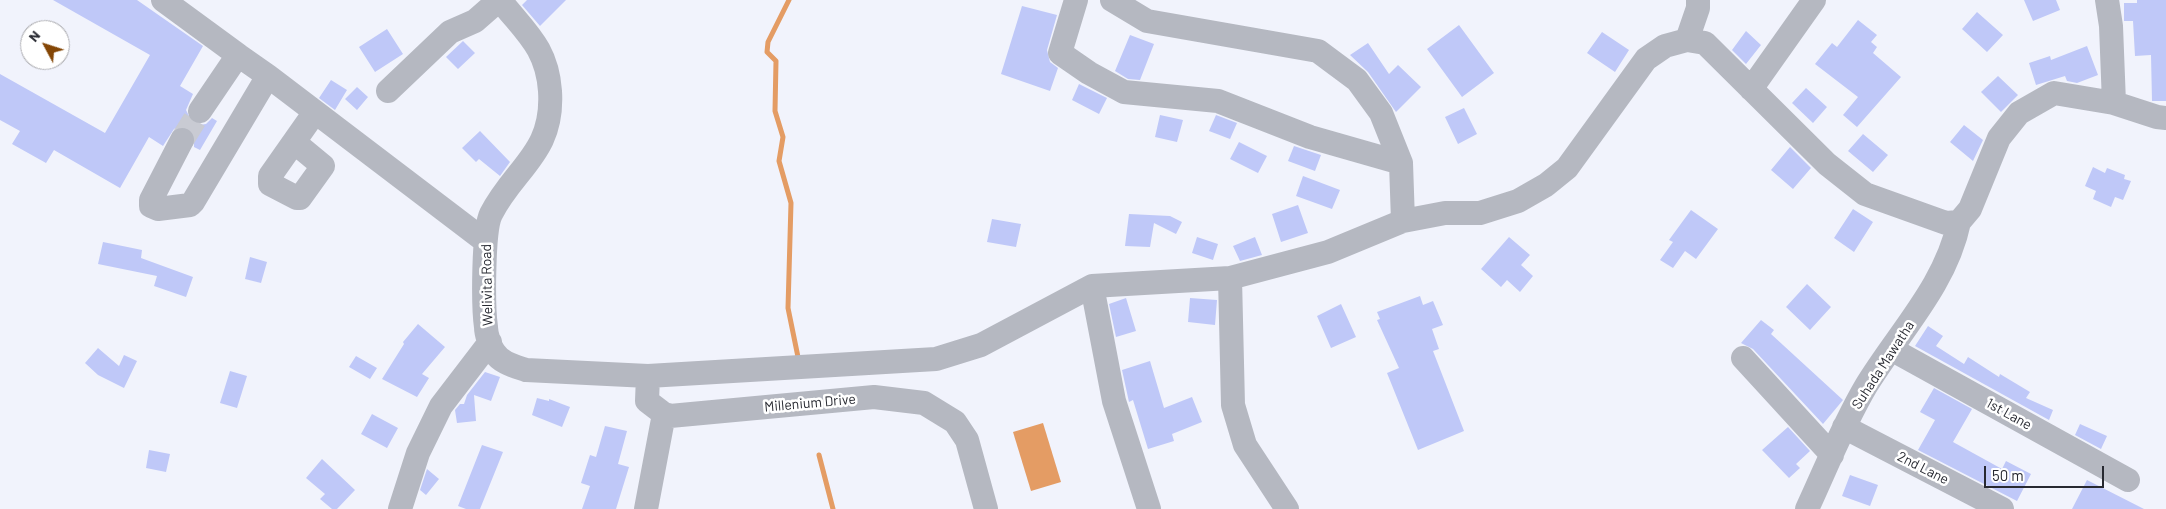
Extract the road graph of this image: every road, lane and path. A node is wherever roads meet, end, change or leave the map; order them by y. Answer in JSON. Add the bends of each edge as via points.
{"nodes":[{"id":1,"x":163,"y":0,"type":"edge"},
{"id":2,"x":500,"y":0,"type":"edge"},
{"id":3,"x":1076,"y":0,"type":"edge"},
{"id":4,"x":1112,"y":0,"type":"edge"},
{"id":5,"x":1698,"y":0,"type":"edge"},
{"id":6,"x":1814,"y":0,"type":"edge"},
{"id":7,"x":2107,"y":0,"type":"edge"},
{"id":8,"x":1687,"y":40,"type":"junction"},
{"id":9,"x":238,"y":55,"type":"junction"},
{"id":10,"x":268,"y":76,"type":"junction"},
{"id":11,"x":1751,"y":88,"type":"junction"},
{"id":12,"x":388,"y":92,"type":"dead end"},
{"id":13,"x":2114,"y":103,"type":"junction"},
{"id":14,"x":200,"y":111,"type":"tunnel mouth"},
{"id":15,"x":315,"y":112,"type":"junction"},
{"id":16,"x":2166,"y":118,"type":"edge"},
{"id":17,"x":182,"y":140,"type":"tunnel mouth"},
{"id":18,"x":294,"y":142,"type":"dead end"},
{"id":19,"x":1401,"y":162,"type":"junction"},
{"id":20,"x":1403,"y":221,"type":"junction"},
{"id":21,"x":1959,"y":222,"type":"junction"},
{"id":22,"x":485,"y":241,"type":"junction"},
{"id":23,"x":1230,"y":278,"type":"junction"},
{"id":24,"x":1092,"y":286,"type":"junction"},
{"id":25,"x":490,"y":342,"type":"junction"},
{"id":26,"x":1891,"y":348,"type":"junction"},
{"id":27,"x":1743,"y":358,"type":"dead end"},
{"id":28,"x":648,"y":376,"type":"junction"},
{"id":29,"x":664,"y":414,"type":"junction"},
{"id":30,"x":1844,"y":427,"type":"junction"},
{"id":31,"x":1832,"y":455,"type":"junction"},
{"id":32,"x":2128,"y":480,"type":"dead end"},
{"id":33,"x":400,"y":509,"type":"edge"},
{"id":34,"x":646,"y":509,"type":"edge"},
{"id":35,"x":986,"y":509,"type":"edge"},
{"id":36,"x":1149,"y":509,"type":"edge"},
{"id":37,"x":1287,"y":509,"type":"edge"},
{"id":38,"x":1807,"y":509,"type":"edge"},
{"id":39,"x":2002,"y":509,"type":"edge"}],
"edges":[{"from":1,"to":9,"type":"street"},
{"from":2,"to":12,"type":"street","via":[[475,20],[450,32]]},
{"from":2,"to":22,"type":"street","name":"Welivita Road","via":[[532,36],[544,57],[550,91],[549,116],[543,139],[533,158],[490,214]]},
{"from":3,"to":19,"type":"street","via":[[1060,53],[1089,74],[1124,92],[1218,101],[1310,137]]},
{"from":4,"to":19,"type":"street","via":[[1147,21],[1318,51],[1357,80],[1381,113]]},
{"from":5,"to":8,"type":"street"},
{"from":6,"to":11,"type":"street"},
{"from":7,"to":13,"type":"street"},
{"from":8,"to":11,"type":"street","via":[[1706,43]]},
{"from":8,"to":20,"type":"street","via":[[1665,46],[1646,59],[1567,168],[1546,185],[1518,201],[1480,213],[1445,213]]},
{"from":9,"to":10,"type":"street"},
{"from":9,"to":14,"type":"street"},
{"from":10,"to":15,"type":"street"},
{"from":10,"to":17,"type":"street","via":[[194,202],[158,209],[151,206],[151,200]]},
{"from":11,"to":21,"type":"street","via":[[1827,164],[1864,194],[1946,223]]},
{"from":13,"to":16,"type":"street"},
{"from":13,"to":21,"type":"street","via":[[2054,93],[2019,113],[1999,138],[1970,209]]},
{"from":15,"to":18,"type":"street"},
{"from":15,"to":22,"type":"street"},
{"from":19,"to":20,"type":"street"},
{"from":20,"to":23,"type":"street","via":[[1328,252]]},
{"from":21,"to":26,"type":"street","name":"Suhada Mawatha","via":[[1948,258],[1910,325]]},
{"from":22,"to":25,"type":"street","name":"Welivita Road","via":[[486,328]]},
{"from":23,"to":24,"type":"street"},
{"from":23,"to":37,"type":"street","via":[[1233,405],[1245,446]]},
{"from":24,"to":28,"type":"street","name":"Welivita Road","via":[[981,345],[936,359]]},
{"from":24,"to":36,"type":"street","via":[[1114,401]]},
{"from":25,"to":28,"type":"street","name":"Welivita Road","via":[[499,358],[526,370]]},
{"from":25,"to":33,"type":"street","via":[[441,406],[418,453]]},
{"from":26,"to":30,"type":"street","name":"Suhada Mawatha"},
{"from":26,"to":32,"type":"street","name":"1st Lane"},
{"from":27,"to":31,"type":"street"},
{"from":28,"to":29,"type":"street","via":[[647,401]]},
{"from":29,"to":34,"type":"street"},
{"from":29,"to":35,"type":"street","name":"Millenium Drive","via":[[874,397],[924,403],[955,422],[967,440]]},
{"from":30,"to":31,"type":"street","name":"Suhada Mawatha"},
{"from":30,"to":39,"type":"street","name":"2nd Lane"},
{"from":31,"to":38,"type":"street","name":"Suhada Mawatha"}]}
